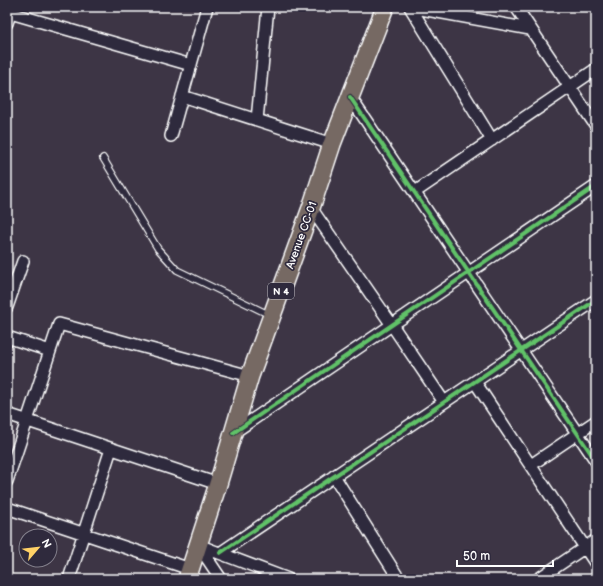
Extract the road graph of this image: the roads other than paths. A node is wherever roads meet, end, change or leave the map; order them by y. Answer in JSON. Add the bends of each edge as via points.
{"nodes":[{"id":1,"x":207,"y":7,"type":"edge"},
{"id":2,"x":268,"y":7,"type":"edge"},
{"id":3,"x":385,"y":7,"type":"edge"},
{"id":4,"x":410,"y":7,"type":"edge"},
{"id":5,"x":516,"y":7,"type":"edge"},
{"id":6,"x":8,"y":16,"type":"edge"},
{"id":7,"x":530,"y":29,"type":"junction"},
{"id":8,"x":191,"y":64,"type":"junction"},
{"id":9,"x":596,"y":69,"type":"edge"},
{"id":10,"x":570,"y":87,"type":"junction"},
{"id":11,"x":182,"y":96,"type":"junction"},
{"id":12,"x":350,"y":97,"type":"junction"},
{"id":13,"x":257,"y":120,"type":"junction"},
{"id":14,"x":596,"y":126,"type":"edge"},
{"id":15,"x":171,"y":136,"type":"dead end"},
{"id":16,"x":492,"y":140,"type":"junction"},
{"id":17,"x":332,"y":144,"type":"junction"},
{"id":18,"x":103,"y":158,"type":"dead end"},
{"id":19,"x":596,"y":186,"type":"edge"},
{"id":20,"x":415,"y":192,"type":"junction"},
{"id":21,"x":311,"y":208,"type":"junction"},
{"id":22,"x":23,"y":261,"type":"dead end"},
{"id":23,"x":469,"y":272,"type":"junction"},
{"id":24,"x":596,"y":300,"type":"edge"},
{"id":25,"x":7,"y":307,"type":"edge"},
{"id":26,"x":272,"y":316,"type":"junction"},
{"id":27,"x":392,"y":325,"type":"junction"},
{"id":28,"x":7,"y":337,"type":"edge"},
{"id":29,"x":522,"y":350,"type":"junction"},
{"id":30,"x":50,"y":351,"type":"junction"},
{"id":31,"x":250,"y":376,"type":"junction"},
{"id":32,"x":475,"y":382,"type":"junction"},
{"id":33,"x":444,"y":402,"type":"junction"},
{"id":34,"x":7,"y":414,"type":"edge"},
{"id":35,"x":27,"y":421,"type":"junction"},
{"id":36,"x":596,"y":421,"type":"edge"},
{"id":37,"x":233,"y":433,"type":"junction"},
{"id":38,"x":577,"y":433,"type":"junction"},
{"id":39,"x":111,"y":449,"type":"junction"},
{"id":40,"x":596,"y":461,"type":"edge"},
{"id":41,"x":531,"y":465,"type":"junction"},
{"id":42,"x":334,"y":476,"type":"junction"},
{"id":43,"x":7,"y":481,"type":"edge"},
{"id":44,"x":218,"y":484,"type":"junction"},
{"id":45,"x":7,"y":508,"type":"edge"},
{"id":46,"x":83,"y":534,"type":"junction"},
{"id":47,"x":596,"y":540,"type":"edge"},
{"id":48,"x":198,"y":545,"type":"junction"},
{"id":49,"x":585,"y":547,"type":"junction"},
{"id":50,"x":220,"y":553,"type":"junction"},
{"id":51,"x":596,"y":564,"type":"edge"},
{"id":52,"x":188,"y":574,"type":"edge"},
{"id":53,"x":69,"y":579,"type":"edge"},
{"id":54,"x":221,"y":579,"type":"edge"},
{"id":55,"x":288,"y":579,"type":"edge"},
{"id":56,"x":399,"y":579,"type":"edge"},
{"id":57,"x":538,"y":579,"type":"edge"}],
"edges":[{"from":1,"to":8,"type":"street"},
{"from":2,"to":13,"type":"street"},
{"from":3,"to":12,"type":"main road","name":"Avenue CC-01","number":"N 4"},
{"from":4,"to":7,"type":"street"},
{"from":4,"to":16,"type":"street"},
{"from":5,"to":7,"type":"street"},
{"from":6,"to":8,"type":"street"},
{"from":7,"to":10,"type":"street"},
{"from":8,"to":11,"type":"street"},
{"from":9,"to":10,"type":"street"},
{"from":10,"to":14,"type":"street"},
{"from":10,"to":16,"type":"street"},
{"from":11,"to":13,"type":"street"},
{"from":11,"to":15,"type":"street"},
{"from":12,"to":17,"type":"main road","name":"Avenue CC-01","number":"N 4"},
{"from":12,"to":20,"type":"street"},
{"from":13,"to":17,"type":"street"},
{"from":16,"to":20,"type":"street"},
{"from":17,"to":21,"type":"main road","name":"Avenue CC-01","number":"N 4"},
{"from":18,"to":26,"type":"lane","via":[[158,249],[177,270]]},
{"from":19,"to":23,"type":"street"},
{"from":20,"to":23,"type":"street"},
{"from":21,"to":26,"type":"main road","name":"Avenue CC-01","number":"N 4"},
{"from":21,"to":27,"type":"street"},
{"from":22,"to":25,"type":"street"},
{"from":23,"to":27,"type":"street"},
{"from":23,"to":29,"type":"street"},
{"from":24,"to":29,"type":"street"},
{"from":26,"to":31,"type":"main road","name":"Avenue CC-01","number":"N 4"},
{"from":27,"to":33,"type":"street"},
{"from":27,"to":37,"type":"street"},
{"from":28,"to":30,"type":"street"},
{"from":29,"to":32,"type":"street"},
{"from":29,"to":38,"type":"street"},
{"from":30,"to":31,"type":"street","via":[[59,324]]},
{"from":30,"to":35,"type":"street"},
{"from":31,"to":37,"type":"main road","name":"Avenue CC-01","number":"N 4"},
{"from":32,"to":33,"type":"street"},
{"from":32,"to":41,"type":"street"},
{"from":33,"to":42,"type":"street"},
{"from":34,"to":35,"type":"street"},
{"from":35,"to":39,"type":"street"},
{"from":35,"to":43,"type":"street"},
{"from":36,"to":38,"type":"street"},
{"from":37,"to":44,"type":"main road","name":"Avenue CC-01","number":"N 4"},
{"from":38,"to":40,"type":"street"},
{"from":38,"to":41,"type":"street"},
{"from":39,"to":44,"type":"street"},
{"from":39,"to":46,"type":"street"},
{"from":41,"to":49,"type":"street"},
{"from":42,"to":50,"type":"street"},
{"from":42,"to":56,"type":"street"},
{"from":44,"to":48,"type":"main road","name":"Avenue CC-01","number":"N 4"},
{"from":45,"to":46,"type":"street"},
{"from":46,"to":52,"type":"street"},
{"from":46,"to":53,"type":"street"},
{"from":47,"to":49,"type":"street"},
{"from":48,"to":50,"type":"street"},
{"from":48,"to":52,"type":"main road","name":"Avenue CC-01","number":"N 4"},
{"from":48,"to":54,"type":"street"},
{"from":49,"to":51,"type":"street"},
{"from":49,"to":57,"type":"street"},
{"from":50,"to":55,"type":"street"}]}
